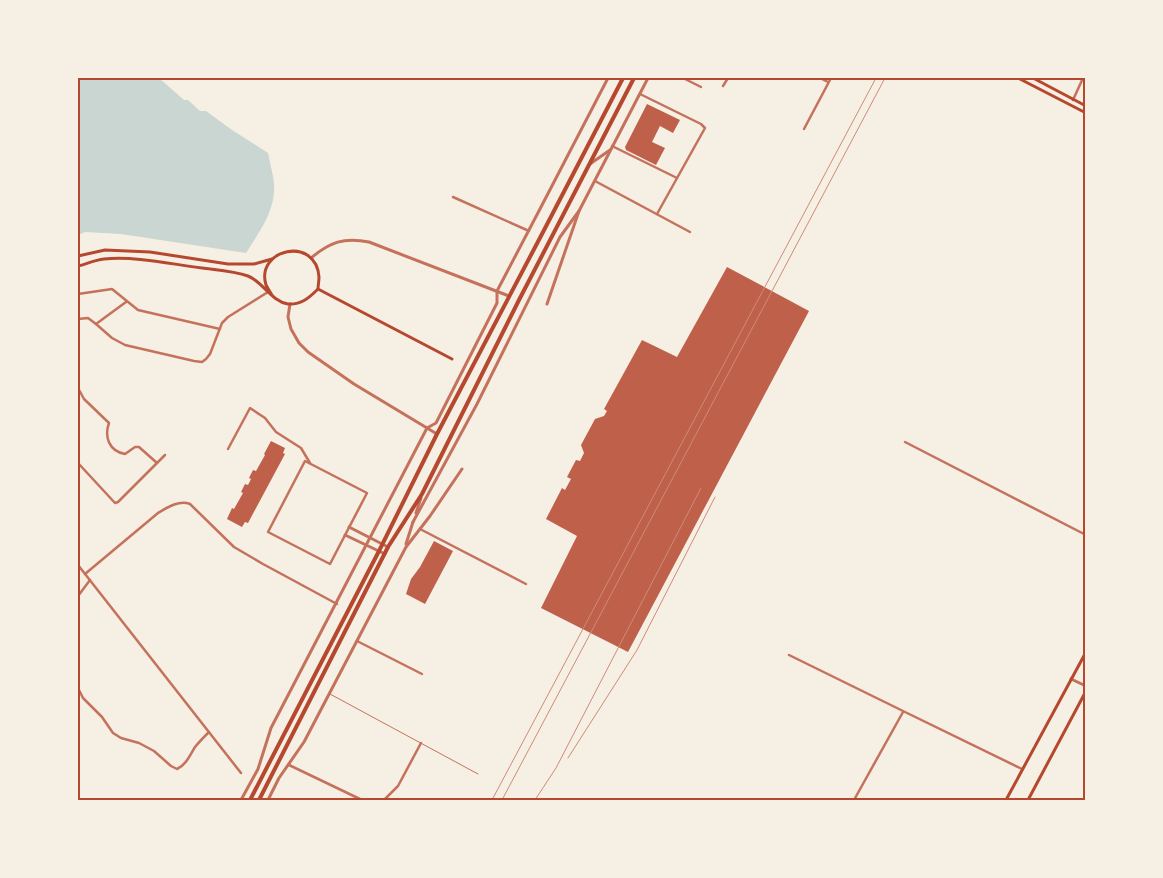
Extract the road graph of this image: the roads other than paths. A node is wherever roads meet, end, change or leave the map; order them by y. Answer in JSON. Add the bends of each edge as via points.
{"nodes":[{"id":1,"x":608,"y":78,"type":"edge"},
{"id":2,"x":622,"y":78,"type":"edge"},
{"id":3,"x":634,"y":78,"type":"edge"},
{"id":4,"x":683,"y":78,"type":"edge"},
{"id":5,"x":728,"y":78,"type":"edge"},
{"id":6,"x":820,"y":78,"type":"edge"},
{"id":7,"x":830,"y":78,"type":"edge"},
{"id":8,"x":1018,"y":78,"type":"edge"},
{"id":9,"x":1033,"y":78,"type":"edge"},
{"id":10,"x":1082,"y":78,"type":"edge"},
{"id":11,"x":647,"y":79,"type":"edge"},
{"id":12,"x":828,"y":82,"type":"junction"},
{"id":13,"x":723,"y":86,"type":"dead end"},
{"id":14,"x":702,"y":87,"type":"dead end"},
{"id":15,"x":640,"y":94,"type":"junction"},
{"id":16,"x":1073,"y":100,"type":"junction"},
{"id":17,"x":1086,"y":106,"type":"edge"},
{"id":18,"x":1086,"y":113,"type":"edge"},
{"id":19,"x":804,"y":129,"type":"dead end"},
{"id":20,"x":612,"y":148,"type":"junction"},
{"id":21,"x":590,"y":164,"type":"junction"},
{"id":22,"x":677,"y":178,"type":"junction"},
{"id":23,"x":594,"y":181,"type":"junction"},
{"id":24,"x":453,"y":197,"type":"dead end"},
{"id":25,"x":579,"y":211,"type":"junction"},
{"id":26,"x":657,"y":214,"type":"junction"},
{"id":27,"x":529,"y":231,"type":"junction"},
{"id":28,"x":690,"y":232,"type":"dead end"},
{"id":29,"x":78,"y":256,"type":"edge"},
{"id":30,"x":311,"y":258,"type":"junction"},
{"id":31,"x":272,"y":259,"type":"junction"},
{"id":32,"x":78,"y":266,"type":"edge"},
{"id":33,"x":318,"y":289,"type":"junction"},
{"id":34,"x":497,"y":291,"type":"junction"},
{"id":35,"x":268,"y":292,"type":"junction"},
{"id":36,"x":78,"y":294,"type":"edge"},
{"id":37,"x":272,"y":296,"type":"junction"},
{"id":38,"x":509,"y":296,"type":"junction"},
{"id":39,"x":126,"y":302,"type":"junction"},
{"id":40,"x":290,"y":304,"type":"junction"},
{"id":41,"x":547,"y":304,"type":"dead end"},
{"id":42,"x":78,"y":319,"type":"edge"},
{"id":43,"x":96,"y":324,"type":"junction"},
{"id":44,"x":220,"y":329,"type":"junction"},
{"id":45,"x":452,"y":359,"type":"dead end"},
{"id":46,"x":78,"y":388,"type":"edge"},
{"id":47,"x":427,"y":428,"type":"junction"},
{"id":48,"x":437,"y":434,"type":"junction"},
{"id":49,"x":906,"y":442,"type":"dead end"},
{"id":50,"x":228,"y":449,"type":"dead end"},
{"id":51,"x":165,"y":455,"type":"dead end"},
{"id":52,"x":78,"y":463,"type":"edge"},
{"id":53,"x":157,"y":464,"type":"junction"},
{"id":54,"x":311,"y":464,"type":"junction"},
{"id":55,"x":462,"y":469,"type":"dead end"},
{"id":56,"x":422,"y":494,"type":"junction"},
{"id":57,"x":413,"y":522,"type":"junction"},
{"id":58,"x":349,"y":527,"type":"junction"},
{"id":59,"x":420,"y":529,"type":"junction"},
{"id":60,"x":345,"y":535,"type":"junction"},
{"id":61,"x":1086,"y":535,"type":"edge"},
{"id":62,"x":370,"y":538,"type":"junction"},
{"id":63,"x":382,"y":544,"type":"junction"},
{"id":64,"x":366,"y":545,"type":"junction"},
{"id":65,"x":388,"y":547,"type":"junction"},
{"id":66,"x":406,"y":547,"type":"junction"},
{"id":67,"x":379,"y":551,"type":"junction"},
{"id":68,"x":385,"y":554,"type":"junction"},
{"id":69,"x":78,"y":565,"type":"edge"},
{"id":70,"x":85,"y":574,"type":"junction"},
{"id":71,"x":90,"y":580,"type":"junction"},
{"id":72,"x":526,"y":584,"type":"dead end"},
{"id":73,"x":78,"y":596,"type":"edge"},
{"id":74,"x":336,"y":604,"type":"junction"},
{"id":75,"x":357,"y":641,"type":"junction"},
{"id":76,"x":1086,"y":652,"type":"edge"},
{"id":77,"x":789,"y":655,"type":"dead end"},
{"id":78,"x":422,"y":674,"type":"dead end"},
{"id":79,"x":1071,"y":679,"type":"junction"},
{"id":80,"x":1086,"y":686,"type":"edge"},
{"id":81,"x":78,"y":688,"type":"edge"},
{"id":82,"x":1086,"y":691,"type":"edge"},
{"id":83,"x":330,"y":694,"type":"junction"},
{"id":84,"x":903,"y":712,"type":"junction"},
{"id":85,"x":209,"y":732,"type":"junction"},
{"id":86,"x":421,"y":743,"type":"junction"},
{"id":87,"x":289,"y":764,"type":"junction"},
{"id":88,"x":1022,"y":769,"type":"junction"},
{"id":89,"x":241,"y":773,"type":"dead end"},
{"id":90,"x":478,"y":774,"type":"dead end"},
{"id":91,"x":241,"y":800,"type":"edge"},
{"id":92,"x":250,"y":800,"type":"edge"},
{"id":93,"x":259,"y":800,"type":"edge"},
{"id":94,"x":268,"y":800,"type":"edge"},
{"id":95,"x":362,"y":800,"type":"edge"},
{"id":96,"x":384,"y":800,"type":"edge"},
{"id":97,"x":854,"y":800,"type":"edge"},
{"id":98,"x":1006,"y":800,"type":"edge"},
{"id":99,"x":1028,"y":800,"type":"edge"}],
"edges":[{"from":1,"to":27,"type":"street"},
{"from":2,"to":38,"type":"highway"},
{"from":3,"to":21,"type":"highway"},
{"from":4,"to":14,"type":"street"},
{"from":5,"to":13,"type":"street"},
{"from":6,"to":12,"type":"street"},
{"from":7,"to":12,"type":"street"},
{"from":8,"to":18,"type":"main road"},
{"from":9,"to":16,"type":"main road"},
{"from":10,"to":16,"type":"street"},
{"from":11,"to":15,"type":"street"},
{"from":12,"to":19,"type":"street"},
{"from":15,"to":20,"type":"street"},
{"from":15,"to":22,"type":"street","via":[[705,128]]},
{"from":16,"to":17,"type":"main road"},
{"from":20,"to":21,"type":"street"},
{"from":20,"to":22,"type":"street"},
{"from":20,"to":23,"type":"street"},
{"from":21,"to":56,"type":"highway"},
{"from":22,"to":26,"type":"street"},
{"from":23,"to":25,"type":"street"},
{"from":23,"to":26,"type":"street"},
{"from":24,"to":27,"type":"street"},
{"from":25,"to":41,"type":"street"},
{"from":25,"to":57,"type":"street","via":[[560,237],[477,404]]},
{"from":26,"to":28,"type":"street"},
{"from":27,"to":34,"type":"street"},
{"from":29,"to":31,"type":"main road","via":[[105,250],[150,252],[228,264],[254,264]]},
{"from":30,"to":31,"type":"main road","via":[[289,251]]},
{"from":30,"to":33,"type":"main road","via":[[317,267]]},
{"from":30,"to":34,"type":"street","via":[[338,241],[369,242]]},
{"from":31,"to":37,"type":"main road","via":[[265,274]]},
{"from":32,"to":35,"type":"main road","via":[[103,260],[138,259],[239,273],[256,280]]},
{"from":33,"to":40,"type":"main road","via":[[304,301]]},
{"from":33,"to":45,"type":"main road"},
{"from":34,"to":38,"type":"street"},
{"from":34,"to":47,"type":"street","via":[[497,303],[436,422]]},
{"from":35,"to":37,"type":"main road"},
{"from":35,"to":44,"type":"street","via":[[228,318]]},
{"from":36,"to":39,"type":"street","via":[[112,289]]},
{"from":37,"to":40,"type":"main road"},
{"from":38,"to":48,"type":"highway"},
{"from":39,"to":43,"type":"street"},
{"from":39,"to":44,"type":"street","via":[[138,310]]},
{"from":40,"to":47,"type":"street","via":[[288,317],[291,329],[308,352]]},
{"from":42,"to":43,"type":"street","via":[[88,318]]},
{"from":43,"to":44,"type":"street","via":[[125,345],[202,362],[210,354]]},
{"from":46,"to":53,"type":"street","via":[[84,399],[109,423],[107,436],[116,451],[125,454],[139,447]]},
{"from":47,"to":48,"type":"street"},
{"from":47,"to":62,"type":"street"},
{"from":48,"to":63,"type":"highway"},
{"from":49,"to":61,"type":"street"},
{"from":50,"to":54,"type":"street","via":[[250,408],[265,418],[276,432],[301,448]]},
{"from":51,"to":53,"type":"street"},
{"from":52,"to":53,"type":"street","via":[[115,503]]},
{"from":54,"to":58,"type":"street","via":[[367,493]]},
{"from":54,"to":60,"type":"street","via":[[305,462],[268,532],[330,564]]},
{"from":55,"to":59,"type":"street"},
{"from":56,"to":57,"type":"street"},
{"from":56,"to":65,"type":"highway"},
{"from":57,"to":66,"type":"street"},
{"from":58,"to":60,"type":"street"},
{"from":58,"to":62,"type":"street"},
{"from":59,"to":66,"type":"street"},
{"from":59,"to":72,"type":"street"},
{"from":60,"to":64,"type":"street"},
{"from":62,"to":63,"type":"street"},
{"from":62,"to":64,"type":"street"},
{"from":63,"to":65,"type":"street"},
{"from":63,"to":67,"type":"highway"},
{"from":64,"to":67,"type":"street"},
{"from":64,"to":74,"type":"street"},
{"from":65,"to":68,"type":"highway"},
{"from":66,"to":75,"type":"street"},
{"from":67,"to":68,"type":"street"},
{"from":67,"to":92,"type":"highway"},
{"from":68,"to":93,"type":"highway"},
{"from":69,"to":70,"type":"street"},
{"from":70,"to":71,"type":"street"},
{"from":70,"to":74,"type":"street","via":[[158,513],[184,502],[190,504],[234,547]]},
{"from":71,"to":73,"type":"street"},
{"from":71,"to":85,"type":"street"},
{"from":74,"to":91,"type":"street","via":[[272,728],[258,769]]},
{"from":75,"to":78,"type":"street"},
{"from":75,"to":83,"type":"street"},
{"from":76,"to":79,"type":"main road"},
{"from":77,"to":84,"type":"street"},
{"from":79,"to":80,"type":"street"},
{"from":79,"to":88,"type":"main road"},
{"from":81,"to":85,"type":"street","via":[[112,734],[154,751],[176,769]]},
{"from":82,"to":99,"type":"main road"},
{"from":83,"to":86,"type":"lane"},
{"from":83,"to":87,"type":"street"},
{"from":84,"to":88,"type":"street"},
{"from":84,"to":97,"type":"street"},
{"from":85,"to":89,"type":"street"},
{"from":86,"to":90,"type":"lane"},
{"from":86,"to":96,"type":"street","via":[[398,786]]},
{"from":87,"to":94,"type":"street"},
{"from":87,"to":95,"type":"street"},
{"from":88,"to":98,"type":"main road"}]}
